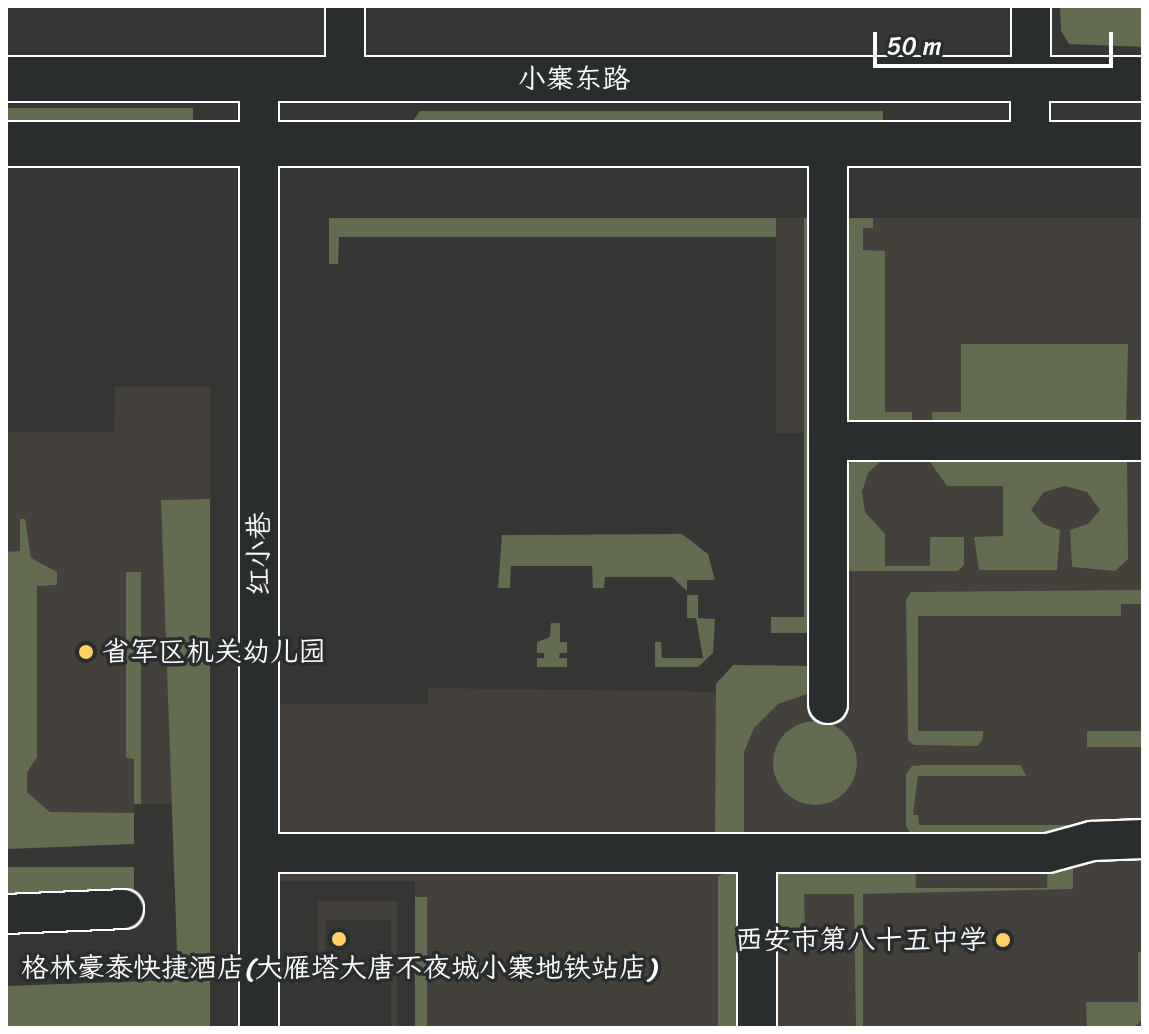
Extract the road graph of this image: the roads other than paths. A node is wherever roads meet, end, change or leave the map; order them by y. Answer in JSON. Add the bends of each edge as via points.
{"nodes":[{"id":1,"x":345,"y":6,"type":"edge"},
{"id":2,"x":1031,"y":6,"type":"edge"},
{"id":3,"x":6,"y":79,"type":"edge"},
{"id":4,"x":259,"y":79,"type":"junction"},
{"id":5,"x":345,"y":79,"type":"junction"},
{"id":6,"x":1031,"y":79,"type":"junction"},
{"id":7,"x":1143,"y":79,"type":"edge"},
{"id":8,"x":6,"y":144,"type":"edge"},
{"id":9,"x":259,"y":144,"type":"junction"},
{"id":10,"x":828,"y":144,"type":"junction"},
{"id":11,"x":1030,"y":144,"type":"junction"},
{"id":12,"x":1143,"y":144,"type":"edge"},
{"id":13,"x":828,"y":441,"type":"junction"},
{"id":14,"x":1143,"y":441,"type":"edge"},
{"id":15,"x":828,"y":704,"type":"dead end"},
{"id":16,"x":1143,"y":839,"type":"edge"},
{"id":17,"x":259,"y":853,"type":"junction"},
{"id":18,"x":757,"y":853,"type":"junction"},
{"id":19,"x":124,"y":909,"type":"dead end"},
{"id":20,"x":6,"y":914,"type":"edge"},
{"id":21,"x":259,"y":1028,"type":"edge"},
{"id":22,"x":757,"y":1028,"type":"edge"}],
"edges":[{"from":1,"to":5,"type":"street"},
{"from":2,"to":6,"type":"street"},
{"from":3,"to":4,"type":"main road","name":"小寨东路"},
{"from":4,"to":5,"type":"main road","name":"小寨东路"},
{"from":4,"to":9,"type":"street","name":"红小巷"},
{"from":5,"to":6,"type":"main road","name":"小寨东路"},
{"from":6,"to":7,"type":"main road","name":"小寨东路"},
{"from":6,"to":11,"type":"street"},
{"from":8,"to":9,"type":"main road"},
{"from":9,"to":10,"type":"main road"},
{"from":9,"to":17,"type":"street","name":"红小巷"},
{"from":10,"to":11,"type":"main road"},
{"from":10,"to":13,"type":"street"},
{"from":11,"to":12,"type":"main road"},
{"from":13,"to":14,"type":"street"},
{"from":13,"to":15,"type":"street"},
{"from":16,"to":18,"type":"street","via":[[1092,841],[1048,853]]},
{"from":17,"to":18,"type":"street"},
{"from":17,"to":21,"type":"street","name":"红小巷"},
{"from":18,"to":22,"type":"street"},
{"from":19,"to":20,"type":"street"}]}
